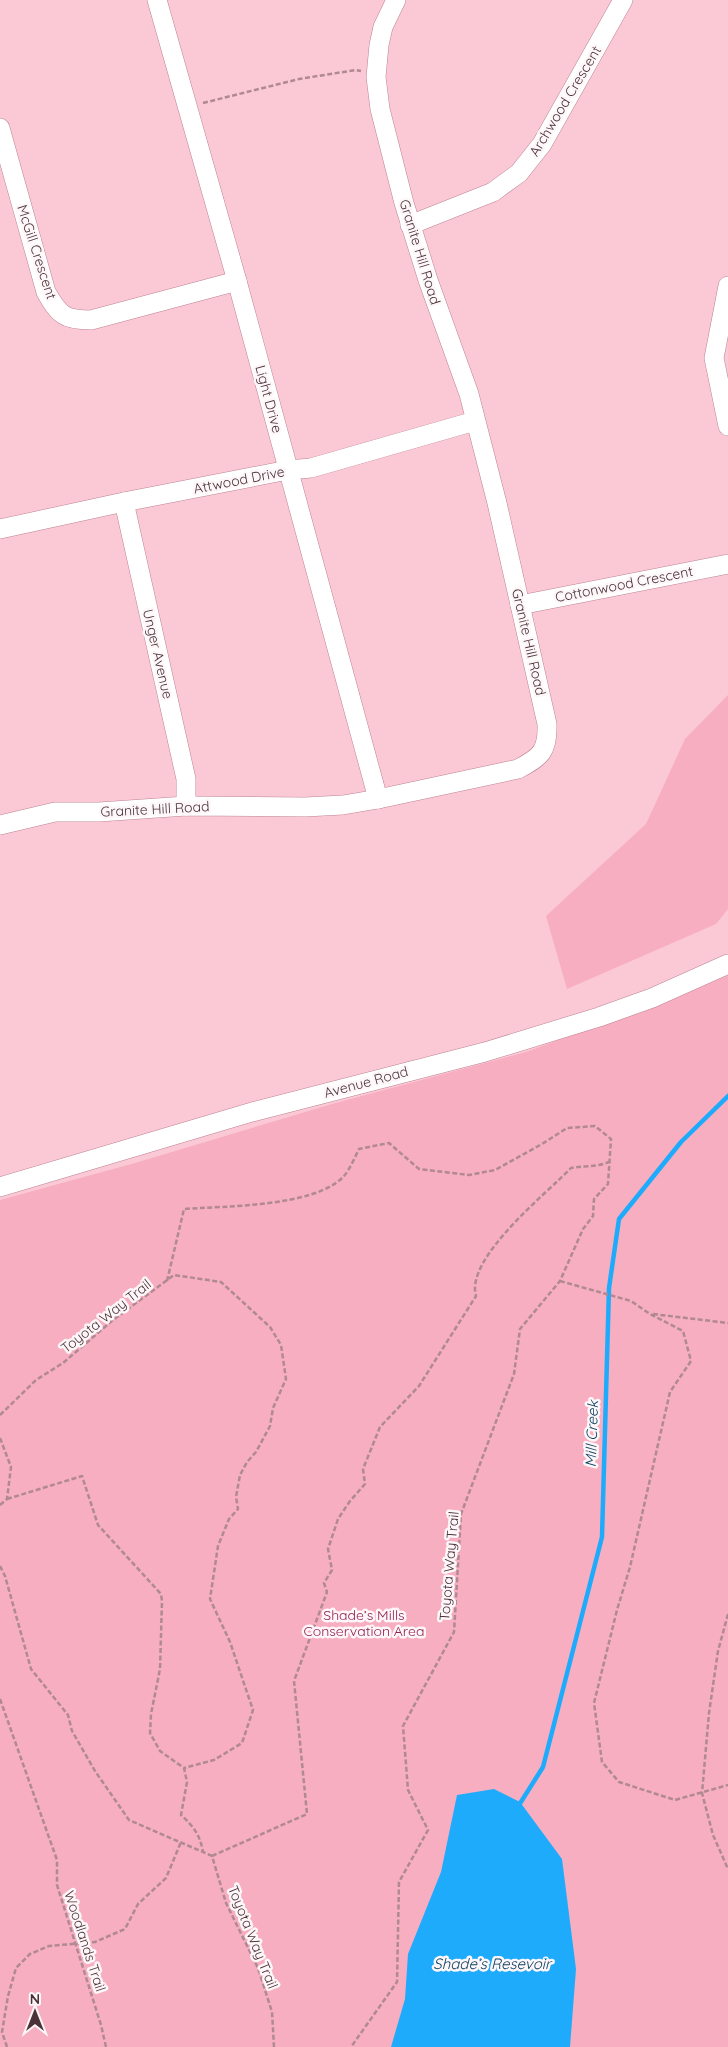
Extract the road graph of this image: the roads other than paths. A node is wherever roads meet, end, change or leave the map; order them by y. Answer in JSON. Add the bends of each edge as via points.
{"nodes":[{"id":1,"x":156,"y":0,"type":"edge"},
{"id":2,"x":396,"y":0,"type":"edge"},
{"id":3,"x":623,"y":0,"type":"edge"},
{"id":4,"x":0,"y":128,"type":"edge"},
{"id":5,"x":410,"y":225,"type":"junction"},
{"id":6,"x":237,"y":281,"type":"junction"},
{"id":7,"x":728,"y":286,"type":"edge"},
{"id":8,"x":475,"y":421,"type":"junction"},
{"id":9,"x":728,"y":426,"type":"edge"},
{"id":10,"x":288,"y":470,"type":"junction"},
{"id":11,"x":124,"y":502,"type":"junction"},
{"id":12,"x":0,"y":529,"type":"edge"},
{"id":13,"x":728,"y":564,"type":"edge"},
{"id":14,"x":520,"y":605,"type":"junction"},
{"id":15,"x":378,"y":799,"type":"junction"},
{"id":16,"x":186,"y":806,"type":"junction"},
{"id":17,"x":0,"y":825,"type":"edge"},
{"id":18,"x":728,"y":964,"type":"edge"},
{"id":19,"x":0,"y":1188,"type":"edge"}],
"edges":[{"from":1,"to":6,"type":"street","name":"Light Drive"},
{"from":2,"to":5,"type":"street","name":"Granite Hill Road","via":[[378,45],[376,76],[380,109]]},
{"from":3,"to":5,"type":"street","name":"Archwood Crescent","via":[[542,144],[519,173],[493,192]]},
{"from":4,"to":6,"type":"street","name":"McGill Crescent","via":[[46,292],[57,311],[74,320],[91,320]]},
{"from":5,"to":8,"type":"street","name":"Granite Hill Road","via":[[469,394]]},
{"from":6,"to":10,"type":"street","name":"Light Drive"},
{"from":7,"to":9,"type":"street","via":[[714,358]]},
{"from":8,"to":10,"type":"street","name":"Attwood Drive","via":[[311,468]]},
{"from":8,"to":14,"type":"street","name":"Granite Hill Road"},
{"from":10,"to":11,"type":"street","name":"Attwood Drive"},
{"from":10,"to":15,"type":"street","name":"Light Drive"},
{"from":11,"to":12,"type":"street","name":"Attwood Drive"},
{"from":11,"to":16,"type":"street","name":"Unger Avenue","via":[[186,780]]},
{"from":13,"to":14,"type":"street","name":"Cottonwood Crescent"},
{"from":14,"to":15,"type":"street","name":"Granite Hill Road","via":[[547,724],[548,739],[538,758],[518,769]]},
{"from":15,"to":16,"type":"street","name":"Granite Hill Road","via":[[305,807]]},
{"from":16,"to":17,"type":"street","name":"Granite Hill Road","via":[[55,812]]},
{"from":18,"to":19,"type":"street","name":"Avenue Road","via":[[652,998],[599,1017],[484,1052],[252,1112]]}]}
